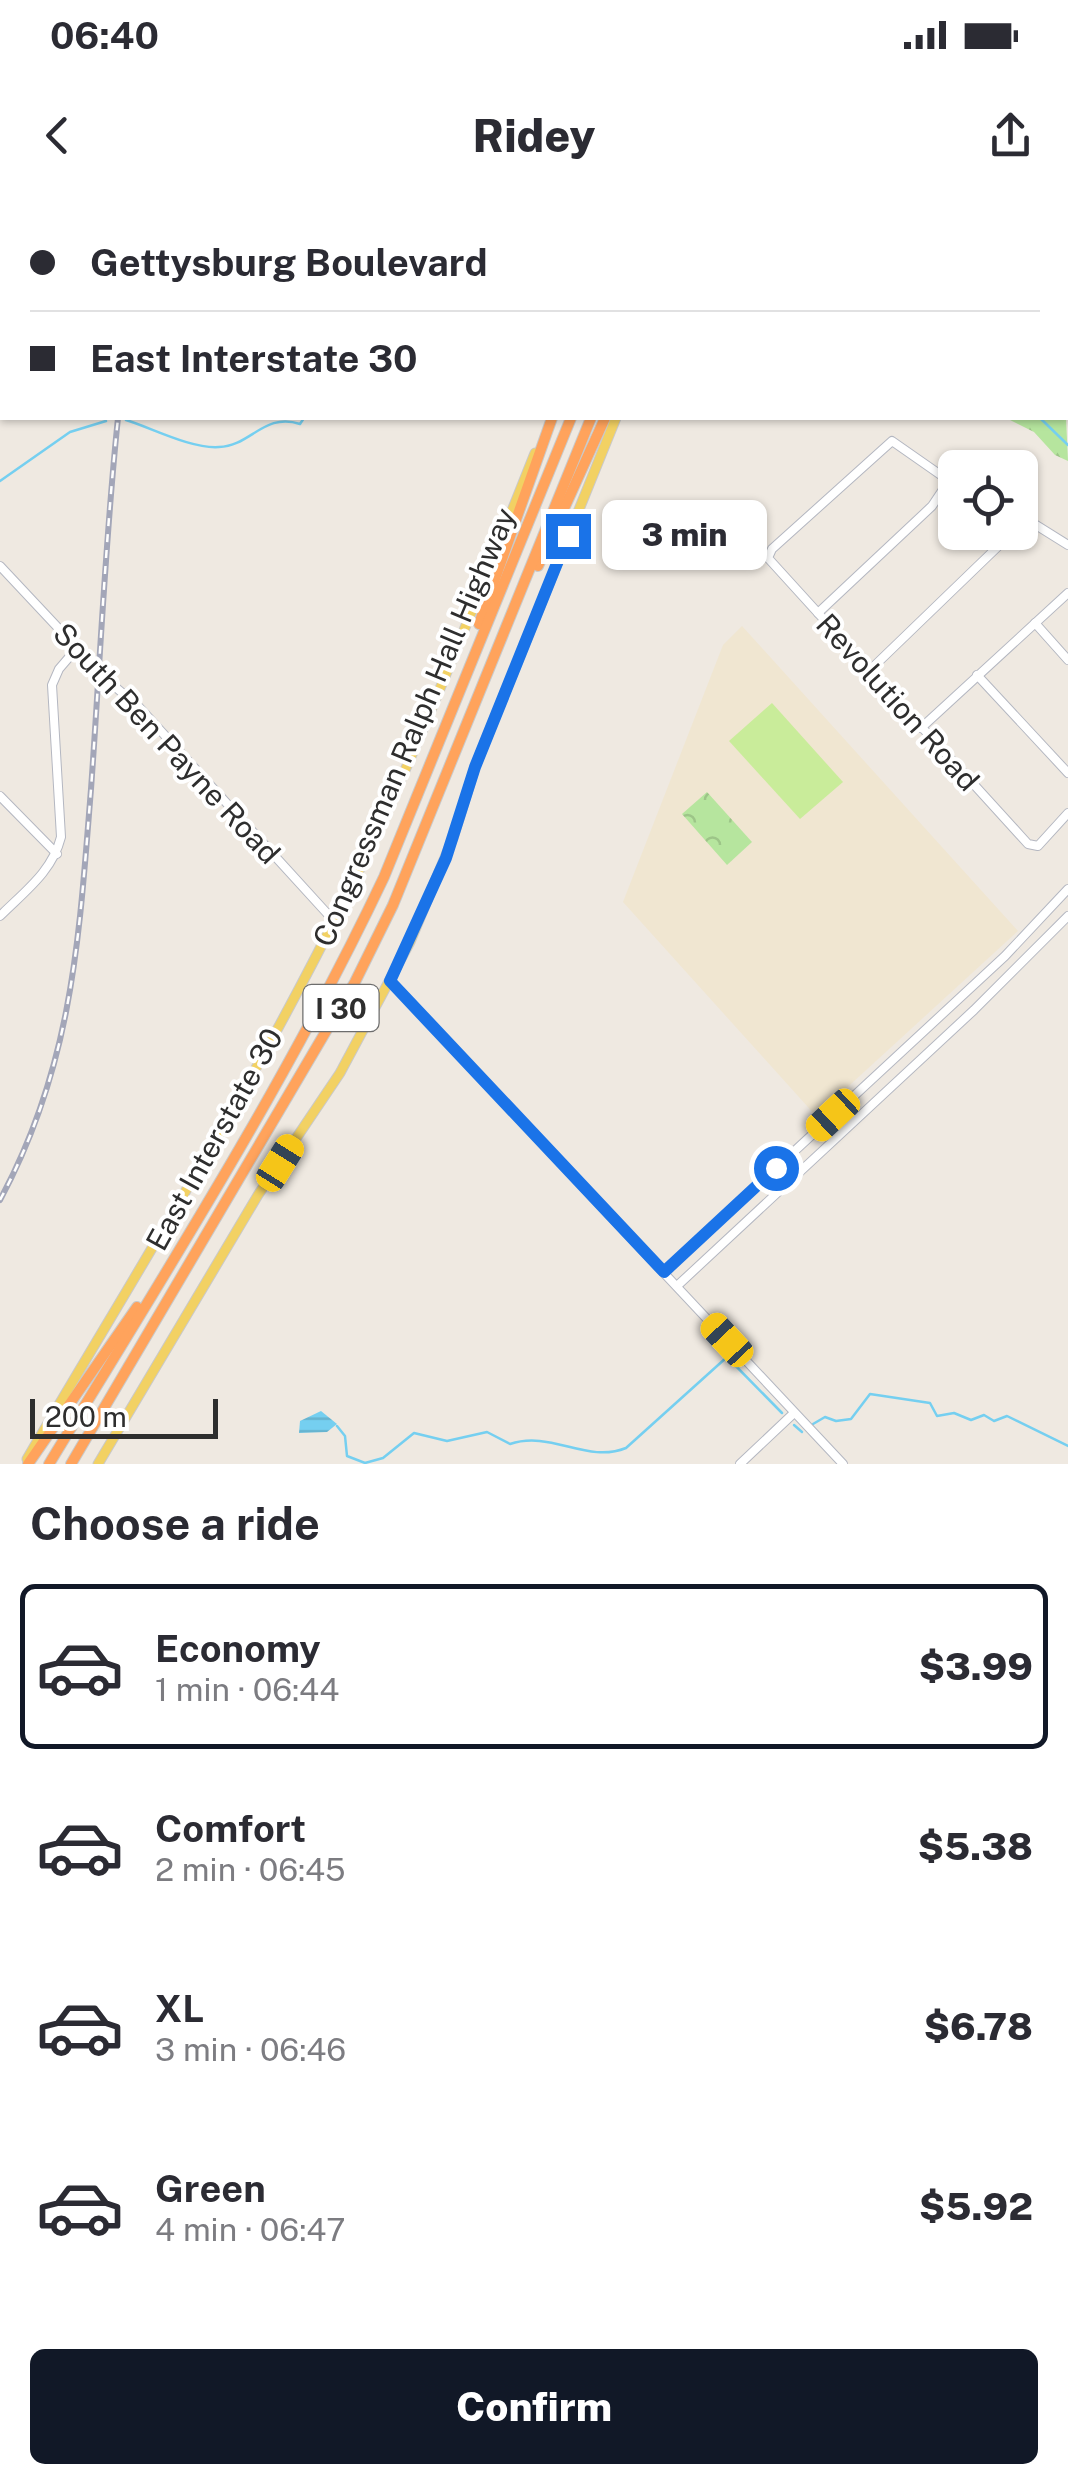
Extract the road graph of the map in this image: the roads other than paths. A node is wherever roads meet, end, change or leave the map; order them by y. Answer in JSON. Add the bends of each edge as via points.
{"nodes":[{"id":1,"x":549,"y":420,"type":"edge"},
{"id":2,"x":549,"y":420,"type":"edge"},
{"id":3,"x":569,"y":420,"type":"edge"},
{"id":4,"x":590,"y":420,"type":"edge"},
{"id":5,"x":605,"y":420,"type":"edge"},
{"id":6,"x":615,"y":420,"type":"edge"},
{"id":7,"x":938,"y":472,"type":"edge"},
{"id":8,"x":938,"y":499,"type":"edge"},
{"id":9,"x":1038,"y":527,"type":"edge"},
{"id":10,"x":1068,"y":546,"type":"edge"},
{"id":11,"x":993,"y":550,"type":"edge"},
{"id":12,"x":0,"y":566,"type":"edge"},
{"id":13,"x":1068,"y":593,"type":"edge"},
{"id":14,"x":818,"y":613,"type":"junction"},
{"id":15,"x":512,"y":616,"type":"junction"},
{"id":16,"x":1035,"y":623,"type":"junction"},
{"id":17,"x":77,"y":648,"type":"junction"},
{"id":18,"x":1068,"y":660,"type":"edge"},
{"id":19,"x":868,"y":670,"type":"junction"},
{"id":20,"x":977,"y":675,"type":"junction"},
{"id":21,"x":921,"y":728,"type":"junction"},
{"id":22,"x":1068,"y":773,"type":"edge"},
{"id":23,"x":0,"y":796,"type":"edge"},
{"id":24,"x":412,"y":808,"type":"junction"},
{"id":25,"x":1068,"y":813,"type":"edge"},
{"id":26,"x":57,"y":854,"type":"junction"},
{"id":27,"x":1068,"y":889,"type":"edge"},
{"id":28,"x":0,"y":916,"type":"edge"},
{"id":29,"x":1068,"y":916,"type":"edge"},
{"id":30,"x":334,"y":921,"type":"junction"},
{"id":31,"x":390,"y":981,"type":"junction"},
{"id":32,"x":664,"y":1272,"type":"junction"},
{"id":33,"x":677,"y":1286,"type":"junction"},
{"id":34,"x":152,"y":1293,"type":"junction"},
{"id":35,"x":794,"y":1413,"type":"junction"},
{"id":36,"x":26,"y":1464,"type":"edge"},
{"id":37,"x":49,"y":1464,"type":"edge"},
{"id":38,"x":74,"y":1464,"type":"edge"},
{"id":39,"x":98,"y":1464,"type":"edge"},
{"id":40,"x":740,"y":1464,"type":"edge"},
{"id":41,"x":843,"y":1464,"type":"edge"}],
"edges":[{"from":1,"to":24,"type":"highway"},
{"from":2,"to":30,"type":"main road","name":"East Interstate 30","via":[[409,763]]},
{"from":3,"to":24,"type":"highway","name":"Congressman Ralph Hall Highway","number":"I 30"},
{"from":4,"to":15,"type":"highway","name":"Congressman Ralph Hall Highway","number":"I 30"},
{"from":5,"to":15,"type":"highway"},
{"from":6,"to":31,"type":"main road","via":[[475,767],[441,871]]},
{"from":7,"to":14,"type":"street","name":"Revolution Road","via":[[896,441],[768,555]]},
{"from":8,"to":14,"type":"street"},
{"from":9,"to":10,"type":"street"},
{"from":11,"to":19,"type":"street"},
{"from":12,"to":17,"type":"street","name":"South Ben Payne Road"},
{"from":13,"to":16,"type":"street"},
{"from":14,"to":19,"type":"street","name":"Revolution Road"},
{"from":15,"to":38,"type":"highway","name":"Congressman Ralph Hall Highway","number":"I 30","via":[[394,905],[355,982]]},
{"from":16,"to":18,"type":"street"},
{"from":16,"to":20,"type":"street"},
{"from":17,"to":26,"type":"street","via":[[52,685],[62,837]]},
{"from":17,"to":30,"type":"street","name":"South Ben Payne Road"},
{"from":19,"to":21,"type":"street","name":"Revolution Road"},
{"from":20,"to":21,"type":"street"},
{"from":20,"to":22,"type":"street"},
{"from":21,"to":25,"type":"street","name":"Revolution Road","via":[[1033,846]]},
{"from":23,"to":26,"type":"street"},
{"from":24,"to":34,"type":"highway","name":"Congressman Ralph Hall Highway","number":"I 30","via":[[328,992]]},
{"from":26,"to":28,"type":"street"},
{"from":27,"to":32,"type":"street"},
{"from":29,"to":33,"type":"street"},
{"from":30,"to":36,"type":"main road","name":"East Interstate 30","via":[[190,1190]]},
{"from":31,"to":32,"type":"street"},
{"from":31,"to":39,"type":"main road"},
{"from":32,"to":33,"type":"street"},
{"from":33,"to":35,"type":"street"},
{"from":34,"to":36,"type":"highway"},
{"from":34,"to":37,"type":"highway","name":"Congressman Ralph Hall Highway","number":"I 30"},
{"from":35,"to":40,"type":"street"},
{"from":35,"to":41,"type":"street"}]}
